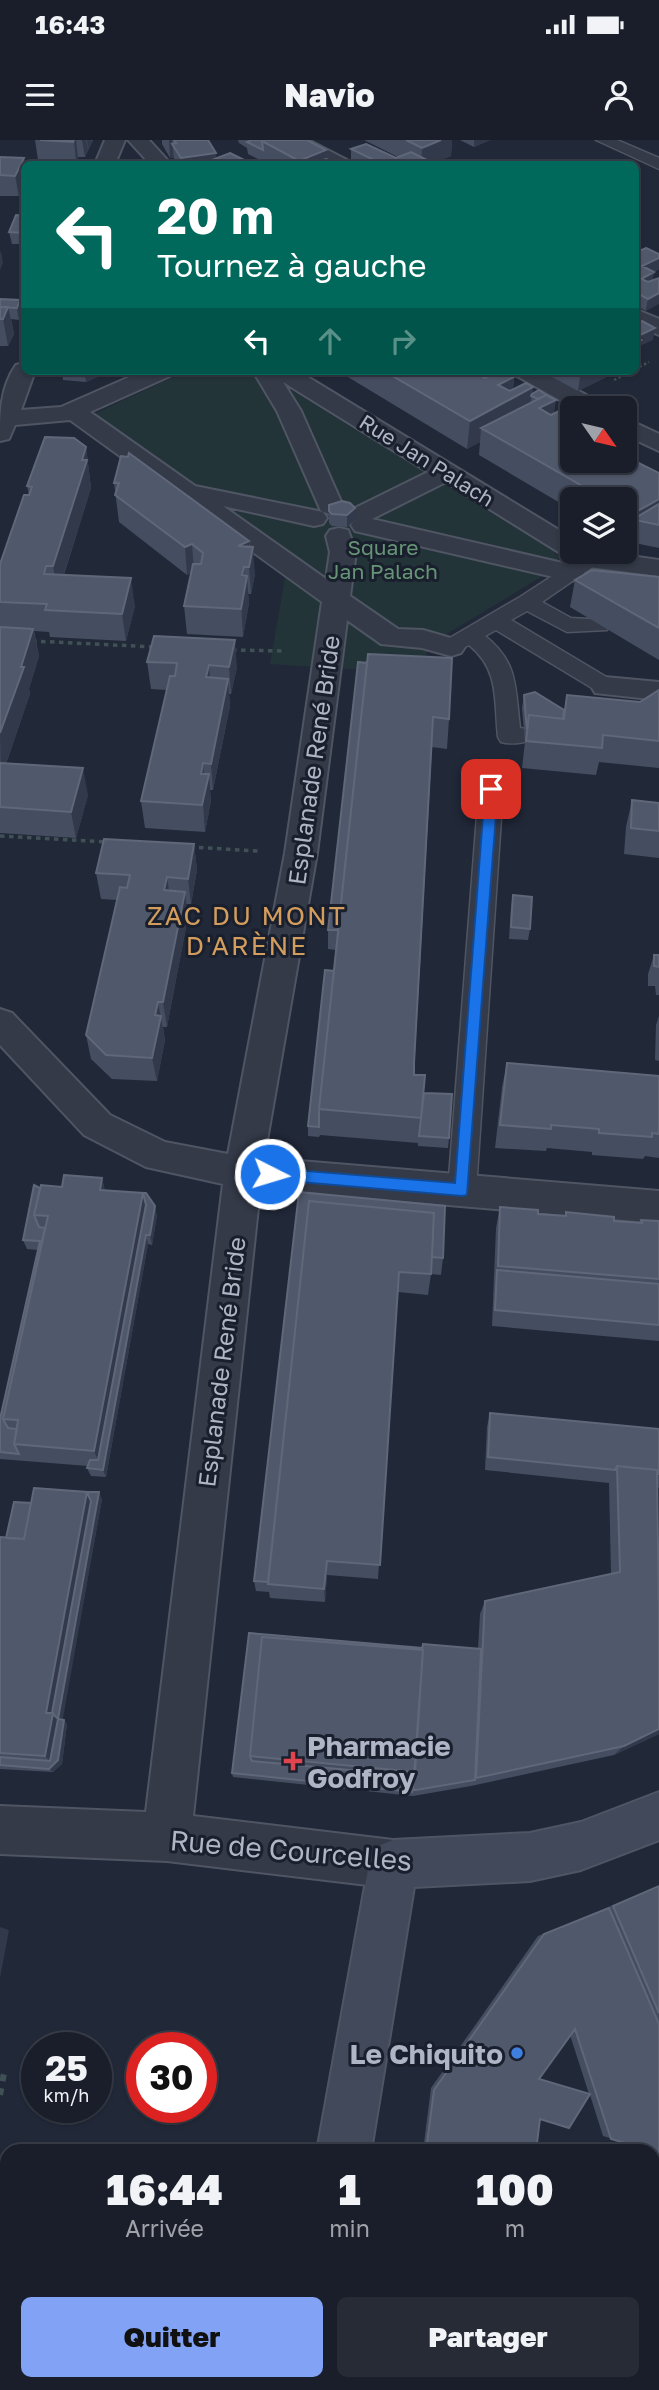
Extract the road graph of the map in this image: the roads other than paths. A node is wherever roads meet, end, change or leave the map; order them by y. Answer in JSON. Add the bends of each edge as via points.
{"nodes":[{"id":1,"x":115,"y":140,"type":"edge"},
{"id":2,"x":138,"y":140,"type":"edge"},
{"id":3,"x":293,"y":140,"type":"edge"},
{"id":4,"x":604,"y":140,"type":"edge"},
{"id":5,"x":106,"y":161,"type":"edge"},
{"id":6,"x":158,"y":161,"type":"edge"},
{"id":7,"x":334,"y":161,"type":"edge"},
{"id":8,"x":659,"y":164,"type":"edge"},
{"id":9,"x":639,"y":318,"type":"edge"},
{"id":10,"x":659,"y":328,"type":"edge"},
{"id":11,"x":22,"y":375,"type":"edge"},
{"id":12,"x":153,"y":375,"type":"edge"},
{"id":13,"x":267,"y":375,"type":"edge"},
{"id":14,"x":289,"y":375,"type":"edge"},
{"id":15,"x":531,"y":375,"type":"edge"},
{"id":16,"x":570,"y":396,"type":"edge"},
{"id":17,"x":73,"y":411,"type":"junction"},
{"id":18,"x":3,"y":426,"type":"edge"},
{"id":19,"x":637,"y":432,"type":"edge"},
{"id":20,"x":659,"y":444,"type":"edge"},
{"id":21,"x":447,"y":472,"type":"junction"},
{"id":22,"x":182,"y":490,"type":"junction"},
{"id":23,"x":342,"y":520,"type":"junction"},
{"id":24,"x":560,"y":547,"type":"edge"},
{"id":25,"x":560,"y":555,"type":"edge"},
{"id":26,"x":570,"y":564,"type":"edge"},
{"id":27,"x":626,"y":564,"type":"edge"},
{"id":28,"x":659,"y":568,"type":"edge"},
{"id":29,"x":336,"y":598,"type":"junction"},
{"id":30,"x":527,"y":602,"type":"junction"},
{"id":31,"x":495,"y":620,"type":"junction"},
{"id":32,"x":599,"y":625,"type":"dead end"},
{"id":33,"x":463,"y":646,"type":"junction"},
{"id":34,"x":606,"y":686,"type":"joint"},
{"id":35,"x":659,"y":691,"type":"edge"},
{"id":36,"x":525,"y":735,"type":"edge"},
{"id":37,"x":491,"y":789,"type":"dead end"},
{"id":38,"x":0,"y":1022,"type":"edge"},
{"id":39,"x":243,"y":1172,"type":"junction"},
{"id":40,"x":462,"y":1190,"type":"junction"},
{"id":41,"x":659,"y":1207,"type":"edge"},
{"id":42,"x":659,"y":1816,"type":"edge"},
{"id":43,"x":0,"y":1830,"type":"edge"},
{"id":44,"x":167,"y":1837,"type":"junction"},
{"id":45,"x":393,"y":1864,"type":"junction"},
{"id":46,"x":345,"y":2144,"type":"edge"}],
"edges":[{"from":1,"to":5,"type":"street"},
{"from":2,"to":6,"type":"street"},
{"from":3,"to":7,"type":"street"},
{"from":4,"to":8,"type":"lane"},
{"from":9,"to":10,"type":"street"},
{"from":11,"to":18,"type":"street"},
{"from":12,"to":17,"type":"street"},
{"from":13,"to":23,"type":"street"},
{"from":14,"to":21,"type":"street","name":"Rue Jan Palach"},
{"from":15,"to":16,"type":"street"},
{"from":17,"to":18,"type":"street"},
{"from":17,"to":22,"type":"street","name":"Esplanade René Bride"},
{"from":19,"to":20,"type":"street"},
{"from":21,"to":23,"type":"street"},
{"from":21,"to":24,"type":"street","name":"Rue Jan Palach"},
{"from":22,"to":23,"type":"street"},
{"from":22,"to":29,"type":"street","name":"Esplanade René Bride"},
{"from":23,"to":25,"type":"street"},
{"from":23,"to":29,"type":"street","name":"Esplanade René Bride"},
{"from":26,"to":30,"type":"lane"},
{"from":27,"to":28,"type":"street","name":"Rue Jan Palach"},
{"from":29,"to":33,"type":"street","name":"Esplanade René Bride","via":[[391,638]]},
{"from":29,"to":39,"type":"street","name":"Esplanade René Bride","via":[[302,853]]},
{"from":30,"to":31,"type":"lane"},
{"from":30,"to":32,"type":"lane","via":[[567,625]]},
{"from":31,"to":33,"type":"lane"},
{"from":31,"to":34,"type":"lane"},
{"from":33,"to":36,"type":"lane","via":[[494,654],[503,675],[509,737]]},
{"from":34,"to":35,"type":"street"},
{"from":37,"to":40,"type":"lane"},
{"from":38,"to":39,"type":"street","via":[[97,1125],[159,1156]]},
{"from":39,"to":40,"type":"street"},
{"from":39,"to":44,"type":"street","name":"Esplanade René Bride"},
{"from":40,"to":41,"type":"street"},
{"from":42,"to":45,"type":"street","name":"Rue de Courcelles","via":[[581,1846],[530,1857]]},
{"from":43,"to":44,"type":"street","name":"Rue de Courcelles"},
{"from":44,"to":45,"type":"street","name":"Rue de Courcelles"},
{"from":45,"to":46,"type":"street"}]}
